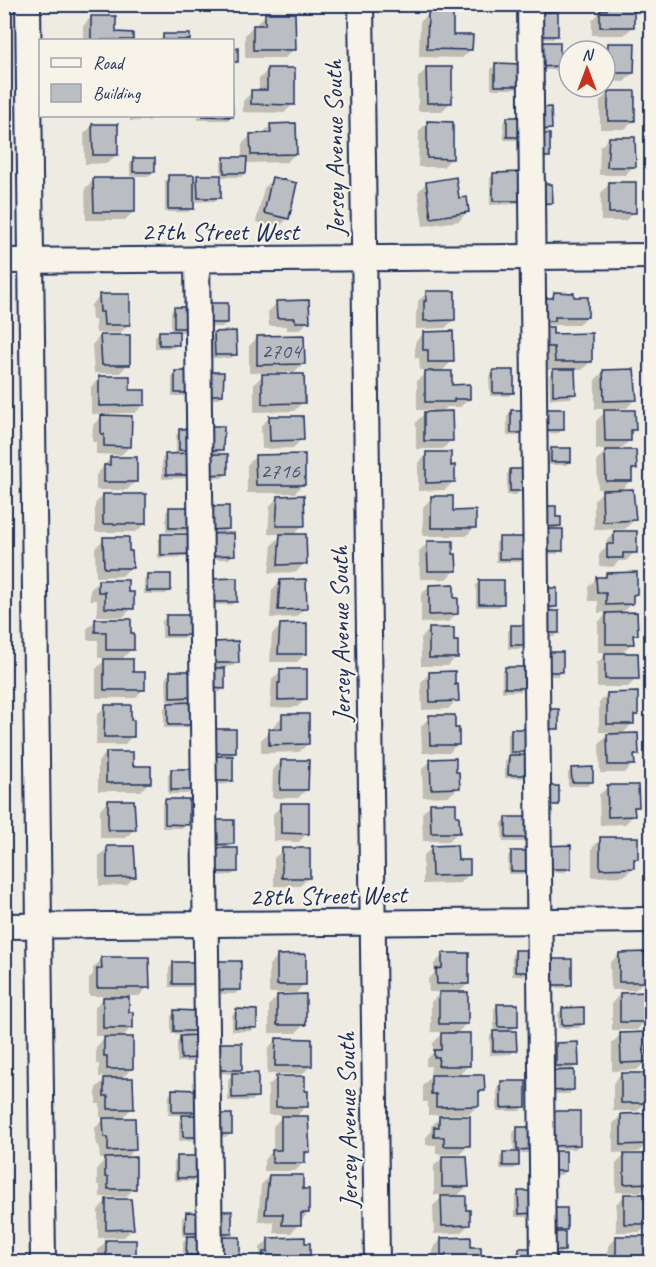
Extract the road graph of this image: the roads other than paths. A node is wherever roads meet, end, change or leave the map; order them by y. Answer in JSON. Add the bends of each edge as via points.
{"nodes":[{"id":1,"x":28,"y":4,"type":"edge"},
{"id":2,"x":362,"y":4,"type":"edge"},
{"id":3,"x":530,"y":4,"type":"edge"},
{"id":4,"x":651,"y":256,"type":"edge"},
{"id":5,"x":531,"y":257,"type":"junction"},
{"id":6,"x":364,"y":258,"type":"junction"},
{"id":7,"x":196,"y":259,"type":"junction"},
{"id":8,"x":4,"y":261,"type":"edge"},
{"id":9,"x":30,"y":261,"type":"junction"},
{"id":10,"x":539,"y":920,"type":"junction"},
{"id":11,"x":651,"y":920,"type":"edge"},
{"id":12,"x":372,"y":923,"type":"junction"},
{"id":13,"x":206,"y":924,"type":"junction"},
{"id":14,"x":4,"y":926,"type":"edge"},
{"id":15,"x":38,"y":926,"type":"junction"},
{"id":16,"x":43,"y":1263,"type":"edge"},
{"id":17,"x":210,"y":1263,"type":"edge"},
{"id":18,"x":377,"y":1263,"type":"edge"},
{"id":19,"x":543,"y":1263,"type":"edge"}],
"edges":[{"from":1,"to":9,"type":"street"},
{"from":2,"to":6,"type":"street","name":"Jersey Avenue South"},
{"from":3,"to":5,"type":"street"},
{"from":4,"to":5,"type":"street","name":"27th Street West"},
{"from":5,"to":6,"type":"street","name":"27th Street West"},
{"from":5,"to":10,"type":"street"},
{"from":6,"to":7,"type":"street","name":"27th Street West"},
{"from":6,"to":12,"type":"street","name":"Jersey Avenue South"},
{"from":7,"to":9,"type":"street","name":"27th Street West"},
{"from":7,"to":13,"type":"street"},
{"from":8,"to":9,"type":"street","name":"27th Street West"},
{"from":9,"to":15,"type":"street"},
{"from":10,"to":11,"type":"street","name":"28th Street West"},
{"from":10,"to":12,"type":"street","name":"28th Street West"},
{"from":10,"to":19,"type":"street"},
{"from":12,"to":13,"type":"street","name":"28th Street West"},
{"from":12,"to":18,"type":"street","name":"Jersey Avenue South"},
{"from":13,"to":15,"type":"street","name":"28th Street West"},
{"from":13,"to":17,"type":"street"},
{"from":14,"to":15,"type":"street","name":"28th Street West"},
{"from":15,"to":16,"type":"street"}]}
